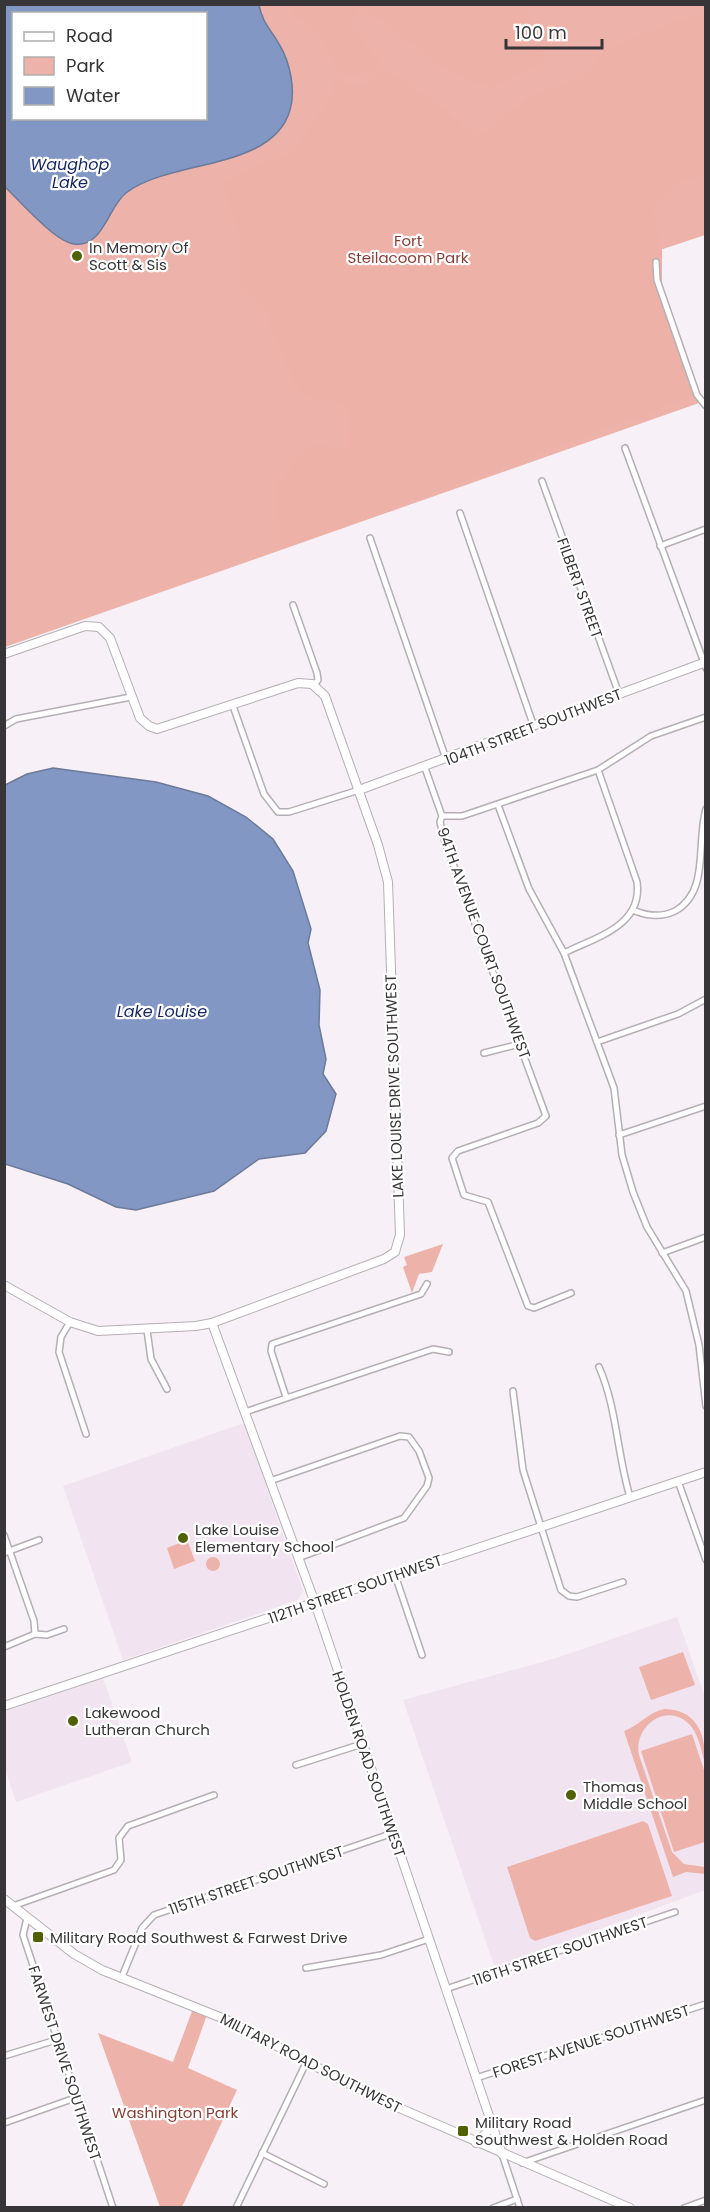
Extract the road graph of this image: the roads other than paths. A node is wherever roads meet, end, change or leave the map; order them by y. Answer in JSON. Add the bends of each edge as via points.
{"nodes":[{"id":1,"x":656,"y":262,"type":"dead end"},
{"id":2,"x":705,"y":406,"type":"edge"},
{"id":3,"x":626,"y":448,"type":"dead end"},
{"id":4,"x":542,"y":481,"type":"dead end"},
{"id":5,"x":460,"y":513,"type":"dead end"},
{"id":6,"x":705,"y":530,"type":"edge"},
{"id":7,"x":370,"y":538,"type":"dead end"},
{"id":8,"x":660,"y":546,"type":"junction"},
{"id":9,"x":293,"y":605,"type":"dead end"},
{"id":10,"x":4,"y":654,"type":"edge"},
{"id":11,"x":705,"y":664,"type":"edge"},
{"id":12,"x":314,"y":686,"type":"junction"},
{"id":13,"x":619,"y":694,"type":"junction"},
{"id":14,"x":131,"y":697,"type":"junction"},
{"id":15,"x":233,"y":706,"type":"junction"},
{"id":16,"x":705,"y":717,"type":"edge"},
{"id":17,"x":4,"y":726,"type":"edge"},
{"id":18,"x":534,"y":727,"type":"junction"},
{"id":19,"x":446,"y":759,"type":"junction"},
{"id":20,"x":425,"y":768,"type":"junction"},
{"id":21,"x":598,"y":770,"type":"junction"},
{"id":22,"x":359,"y":790,"type":"junction"},
{"id":23,"x":498,"y":805,"type":"junction"},
{"id":24,"x":705,"y":809,"type":"edge"},
{"id":25,"x":442,"y":816,"type":"junction"},
{"id":26,"x":634,"y":911,"type":"junction"},
{"id":27,"x":564,"y":953,"type":"junction"},
{"id":28,"x":705,"y":999,"type":"edge"},
{"id":29,"x":597,"y":1041,"type":"junction"},
{"id":30,"x":520,"y":1044,"type":"junction"},
{"id":31,"x":484,"y":1053,"type":"dead end"},
{"id":32,"x":705,"y":1106,"type":"edge"},
{"id":33,"x":620,"y":1135,"type":"junction"},
{"id":34,"x":705,"y":1237,"type":"edge"},
{"id":35,"x":662,"y":1253,"type":"junction"},
{"id":36,"x":427,"y":1284,"type":"dead end"},
{"id":37,"x":4,"y":1285,"type":"edge"},
{"id":38,"x":571,"y":1293,"type":"dead end"},
{"id":39,"x":70,"y":1322,"type":"junction"},
{"id":40,"x":212,"y":1323,"type":"junction"},
{"id":41,"x":147,"y":1330,"type":"junction"},
{"id":42,"x":449,"y":1352,"type":"dead end"},
{"id":43,"x":599,"y":1367,"type":"dead end"},
{"id":44,"x":167,"y":1389,"type":"dead end"},
{"id":45,"x":513,"y":1391,"type":"dead end"},
{"id":46,"x":286,"y":1397,"type":"junction"},
{"id":47,"x":705,"y":1406,"type":"edge"},
{"id":48,"x":245,"y":1412,"type":"junction"},
{"id":49,"x":86,"y":1434,"type":"dead end"},
{"id":50,"x":705,"y":1472,"type":"edge"},
{"id":51,"x":270,"y":1481,"type":"junction"},
{"id":52,"x":678,"y":1481,"type":"junction"},
{"id":53,"x":630,"y":1497,"type":"junction"},
{"id":54,"x":540,"y":1527,"type":"junction"},
{"id":55,"x":705,"y":1530,"type":"edge"},
{"id":56,"x":697,"y":1533,"type":"junction"},
{"id":57,"x":4,"y":1535,"type":"edge"},
{"id":58,"x":39,"y":1540,"type":"dead end"},
{"id":59,"x":7,"y":1552,"type":"edge"},
{"id":60,"x":298,"y":1558,"type":"junction"},
{"id":61,"x":705,"y":1560,"type":"edge"},
{"id":62,"x":395,"y":1575,"type":"junction"},
{"id":63,"x":623,"y":1582,"type":"dead end"},
{"id":64,"x":315,"y":1603,"type":"junction"},
{"id":65,"x":64,"y":1629,"type":"dead end"},
{"id":66,"x":35,"y":1634,"type":"junction"},
{"id":67,"x":4,"y":1647,"type":"edge"},
{"id":68,"x":422,"y":1655,"type":"dead end"},
{"id":69,"x":4,"y":1706,"type":"edge"},
{"id":70,"x":363,"y":1744,"type":"junction"},
{"id":71,"x":296,"y":1766,"type":"dead end"},
{"id":72,"x":214,"y":1796,"type":"dead end"},
{"id":73,"x":393,"y":1833,"type":"junction"},
{"id":74,"x":4,"y":1899,"type":"edge"},
{"id":75,"x":13,"y":1906,"type":"junction"},
{"id":76,"x":675,"y":1912,"type":"dead end"},
{"id":77,"x":27,"y":1918,"type":"junction"},
{"id":78,"x":429,"y":1939,"type":"junction"},
{"id":79,"x":306,"y":1968,"type":"dead end"},
{"id":80,"x":121,"y":1978,"type":"junction"},
{"id":81,"x":446,"y":1989,"type":"junction"},
{"id":82,"x":705,"y":2004,"type":"edge"},
{"id":83,"x":56,"y":2040,"type":"junction"},
{"id":84,"x":4,"y":2056,"type":"edge"},
{"id":85,"x":306,"y":2063,"type":"junction"},
{"id":86,"x":476,"y":2078,"type":"junction"},
{"id":87,"x":75,"y":2098,"type":"junction"},
{"id":88,"x":705,"y":2100,"type":"edge"},
{"id":89,"x":4,"y":2123,"type":"edge"},
{"id":90,"x":492,"y":2127,"type":"junction"},
{"id":91,"x":476,"y":2143,"type":"junction"},
{"id":92,"x":262,"y":2153,"type":"junction"},
{"id":93,"x":502,"y":2154,"type":"junction"},
{"id":94,"x":522,"y":2163,"type":"junction"},
{"id":95,"x":324,"y":2184,"type":"dead end"},
{"id":96,"x":517,"y":2199,"type":"junction"},
{"id":97,"x":705,"y":2200,"type":"edge"},
{"id":98,"x":113,"y":2208,"type":"edge"},
{"id":99,"x":236,"y":2208,"type":"edge"},
{"id":100,"x":493,"y":2208,"type":"edge"},
{"id":101,"x":520,"y":2208,"type":"edge"},
{"id":102,"x":630,"y":2208,"type":"edge"},
{"id":103,"x":684,"y":2208,"type":"edge"}],
"edges":[{"from":1,"to":2,"type":"street","via":[[657,280],[697,395]]},
{"from":3,"to":8,"type":"street"},
{"from":4,"to":13,"type":"street","name":"FILBERT STREET"},
{"from":5,"to":18,"type":"street"},
{"from":6,"to":8,"type":"street"},
{"from":7,"to":19,"type":"street"},
{"from":8,"to":11,"type":"street"},
{"from":9,"to":12,"type":"street","via":[[317,673]]},
{"from":10,"to":14,"type":"street","via":[[78,628],[99,627],[110,638]]},
{"from":11,"to":13,"type":"street","name":"104TH STREET SOUTHWEST"},
{"from":12,"to":15,"type":"street","via":[[298,683]]},
{"from":12,"to":22,"type":"street","name":"LAKE LOUISE DRIVE SOUTHWEST","via":[[325,696]]},
{"from":13,"to":18,"type":"street","name":"104TH STREET SOUTHWEST"},
{"from":14,"to":15,"type":"street","via":[[140,718],[155,729]]},
{"from":14,"to":17,"type":"street","via":[[16,719]]},
{"from":15,"to":22,"type":"street","via":[[264,794],[278,812]]},
{"from":16,"to":21,"type":"street","via":[[651,736]]},
{"from":18,"to":19,"type":"street","name":"104TH STREET SOUTHWEST"},
{"from":19,"to":20,"type":"street","name":"104TH STREET SOUTHWEST"},
{"from":20,"to":22,"type":"street","name":"104TH STREET SOUTHWEST"},
{"from":20,"to":25,"type":"street","name":"94TH AVENUE COURT SOUTHWEST"},
{"from":21,"to":23,"type":"street"},
{"from":21,"to":26,"type":"street","via":[[638,882]]},
{"from":22,"to":40,"type":"street","name":"LAKE LOUISE DRIVE SOUTHWEST","via":[[388,882],[400,1242],[384,1259]]},
{"from":23,"to":25,"type":"street","via":[[462,816]]},
{"from":23,"to":27,"type":"street","via":[[529,889]]},
{"from":24,"to":26,"type":"street","via":[[693,894],[669,914]]},
{"from":25,"to":30,"type":"street","name":"94TH AVENUE COURT SOUTHWEST","via":[[440,829]]},
{"from":26,"to":27,"type":"street","via":[[617,927]]},
{"from":27,"to":29,"type":"street"},
{"from":28,"to":29,"type":"street","via":[[690,1009]]},
{"from":29,"to":33,"type":"street","via":[[616,1095]]},
{"from":30,"to":31,"type":"street"},
{"from":30,"to":38,"type":"street","name":"94TH AVENUE COURT SOUTHWEST","via":[[545,1119],[454,1153],[453,1165],[464,1195],[488,1202],[525,1302],[531,1307]]},
{"from":32,"to":33,"type":"street"},
{"from":33,"to":35,"type":"street","via":[[633,1192]]},
{"from":34,"to":35,"type":"street"},
{"from":35,"to":47,"type":"street","via":[[684,1286],[688,1300],[699,1345]]},
{"from":36,"to":46,"type":"street","via":[[421,1294],[274,1342],[270,1347]]},
{"from":37,"to":39,"type":"street","name":"LAKE LOUISE DRIVE SOUTHWEST"},
{"from":39,"to":41,"type":"street","name":"LAKE LOUISE DRIVE SOUTHWEST","via":[[98,1331]]},
{"from":39,"to":49,"type":"street","via":[[61,1337],[59,1352]]},
{"from":40,"to":41,"type":"street","name":"LAKE LOUISE DRIVE SOUTHWEST"},
{"from":40,"to":48,"type":"street","name":"HOLDEN ROAD SOUTHWEST"},
{"from":41,"to":44,"type":"street","via":[[153,1365]]},
{"from":42,"to":46,"type":"street","via":[[433,1349]]},
{"from":43,"to":53,"type":"street","via":[[611,1404]]},
{"from":45,"to":54,"type":"street","via":[[520,1453]]},
{"from":46,"to":48,"type":"street"},
{"from":48,"to":51,"type":"street","name":"HOLDEN ROAD SOUTHWEST"},
{"from":50,"to":52,"type":"street","name":"112TH STREET SOUTHWEST"},
{"from":51,"to":60,"type":"street","name":"HOLDEN ROAD SOUTHWEST"},
{"from":51,"to":60,"type":"street","via":[[391,1438],[409,1437],[423,1459],[428,1481],[400,1521]]},
{"from":52,"to":53,"type":"street","name":"112TH STREET SOUTHWEST"},
{"from":52,"to":56,"type":"street"},
{"from":53,"to":54,"type":"street","name":"112TH STREET SOUTHWEST"},
{"from":54,"to":62,"type":"street","name":"112TH STREET SOUTHWEST"},
{"from":54,"to":63,"type":"street","via":[[565,1594],[577,1597]]},
{"from":55,"to":56,"type":"street"},
{"from":56,"to":61,"type":"street"},
{"from":57,"to":59,"type":"street"},
{"from":58,"to":59,"type":"street"},
{"from":59,"to":66,"type":"street","via":[[34,1621]]},
{"from":60,"to":64,"type":"street","name":"HOLDEN ROAD SOUTHWEST"},
{"from":62,"to":64,"type":"street","name":"112TH STREET SOUTHWEST"},
{"from":62,"to":68,"type":"street"},
{"from":64,"to":69,"type":"street","name":"112TH STREET SOUTHWEST"},
{"from":64,"to":70,"type":"street","name":"HOLDEN ROAD SOUTHWEST"},
{"from":65,"to":66,"type":"street","via":[[47,1635]]},
{"from":66,"to":67,"type":"street"},
{"from":70,"to":71,"type":"street"},
{"from":70,"to":73,"type":"street","name":"HOLDEN ROAD SOUTHWEST"},
{"from":72,"to":75,"type":"street","via":[[128,1826],[119,1838],[121,1860],[114,1870]]},
{"from":73,"to":78,"type":"street","name":"HOLDEN ROAD SOUTHWEST"},
{"from":73,"to":80,"type":"street","name":"115TH STREET SOUTHWEST","via":[[158,1913],[142,1928]]},
{"from":74,"to":75,"type":"street","name":"MILITARY ROAD SOUTHWEST"},
{"from":75,"to":77,"type":"street","name":"MILITARY ROAD SOUTHWEST"},
{"from":76,"to":81,"type":"street","name":"116TH STREET SOUTHWEST"},
{"from":77,"to":80,"type":"street","name":"MILITARY ROAD SOUTHWEST","via":[[74,1954]]},
{"from":77,"to":83,"type":"street","name":"FARWEST DRIVE SOUTHWEST","via":[[23,1935]]},
{"from":78,"to":79,"type":"street","via":[[381,1955]]},
{"from":78,"to":81,"type":"street","name":"HOLDEN ROAD SOUTHWEST"},
{"from":80,"to":85,"type":"street","name":"MILITARY ROAD SOUTHWEST","via":[[235,2023]]},
{"from":81,"to":86,"type":"street","name":"HOLDEN ROAD SOUTHWEST"},
{"from":82,"to":86,"type":"street","name":"FOREST AVENUE SOUTHWEST"},
{"from":83,"to":84,"type":"street"},
{"from":83,"to":87,"type":"street","name":"FARWEST DRIVE SOUTHWEST"},
{"from":85,"to":91,"type":"street","name":"MILITARY ROAD SOUTHWEST"},
{"from":85,"to":92,"type":"street"},
{"from":86,"to":90,"type":"street","name":"HOLDEN ROAD SOUTHWEST"},
{"from":87,"to":89,"type":"street"},
{"from":87,"to":98,"type":"street","name":"FARWEST DRIVE SOUTHWEST"},
{"from":88,"to":94,"type":"street"},
{"from":90,"to":91,"type":"street"},
{"from":90,"to":93,"type":"street","name":"HOLDEN ROAD SOUTHWEST"},
{"from":91,"to":93,"type":"street","name":"MILITARY ROAD SOUTHWEST"},
{"from":92,"to":95,"type":"street"},
{"from":92,"to":99,"type":"street"},
{"from":93,"to":94,"type":"street","name":"MILITARY ROAD SOUTHWEST"},
{"from":93,"to":96,"type":"street","name":"HOLDEN ROAD SOUTHWEST"},
{"from":94,"to":102,"type":"street","name":"MILITARY ROAD SOUTHWEST"},
{"from":96,"to":100,"type":"street"},
{"from":96,"to":101,"type":"street","name":"HOLDEN ROAD SOUTHWEST"},
{"from":97,"to":103,"type":"street"}]}
